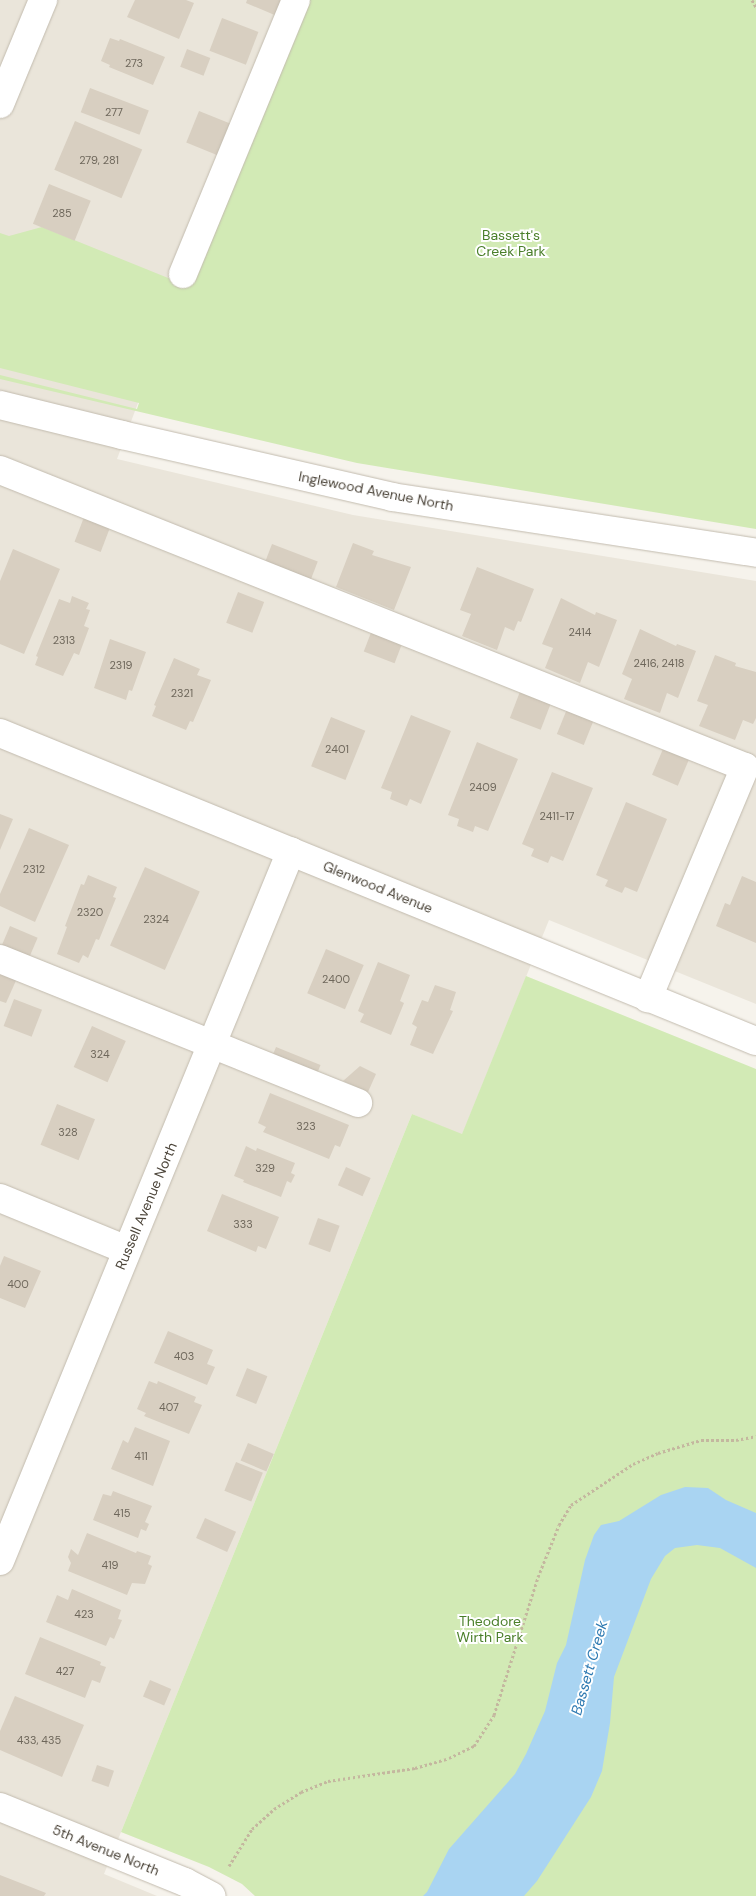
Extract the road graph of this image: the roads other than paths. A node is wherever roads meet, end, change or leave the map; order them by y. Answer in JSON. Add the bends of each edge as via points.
{"nodes":[{"id":1,"x":43,"y":0,"type":"edge"},
{"id":2,"x":296,"y":0,"type":"edge"},
{"id":3,"x":8,"y":60,"type":"edge"},
{"id":4,"x":0,"y":104,"type":"edge"},
{"id":5,"x":183,"y":274,"type":"dead end"},
{"id":6,"x":0,"y":405,"type":"edge"},
{"id":7,"x":0,"y":470,"type":"edge"},
{"id":8,"x":756,"y":553,"type":"edge"},
{"id":9,"x":0,"y":733,"type":"edge"},
{"id":10,"x":291,"y":851,"type":"junction"},
{"id":11,"x":0,"y":959,"type":"edge"},
{"id":12,"x":648,"y":998,"type":"junction"},
{"id":13,"x":756,"y":1041,"type":"edge"},
{"id":14,"x":213,"y":1044,"type":"junction"},
{"id":15,"x":358,"y":1103,"type":"dead end"},
{"id":16,"x":0,"y":1198,"type":"edge"},
{"id":17,"x":127,"y":1250,"type":"junction"},
{"id":18,"x":0,"y":1561,"type":"edge"},
{"id":19,"x":0,"y":1807,"type":"edge"},
{"id":20,"x":211,"y":1896,"type":"edge"}],
"edges":[{"from":1,"to":3,"type":"street"},
{"from":2,"to":5,"type":"street"},
{"from":3,"to":4,"type":"street"},
{"from":6,"to":8,"type":"street","name":"Inglewood Avenue North","via":[[392,497]]},
{"from":7,"to":12,"type":"street","via":[[745,767]]},
{"from":9,"to":10,"type":"street","name":"Glenwood Avenue"},
{"from":10,"to":12,"type":"street","name":"Glenwood Avenue"},
{"from":10,"to":14,"type":"street","name":"Russell Avenue North"},
{"from":11,"to":14,"type":"street"},
{"from":12,"to":13,"type":"street","name":"Glenwood Avenue"},
{"from":14,"to":15,"type":"street"},
{"from":14,"to":17,"type":"street","name":"Russell Avenue North"},
{"from":16,"to":17,"type":"street"},
{"from":17,"to":18,"type":"street","name":"Russell Avenue North"},
{"from":19,"to":20,"type":"street","name":"5th Avenue North","via":[[185,1882]]}]}
